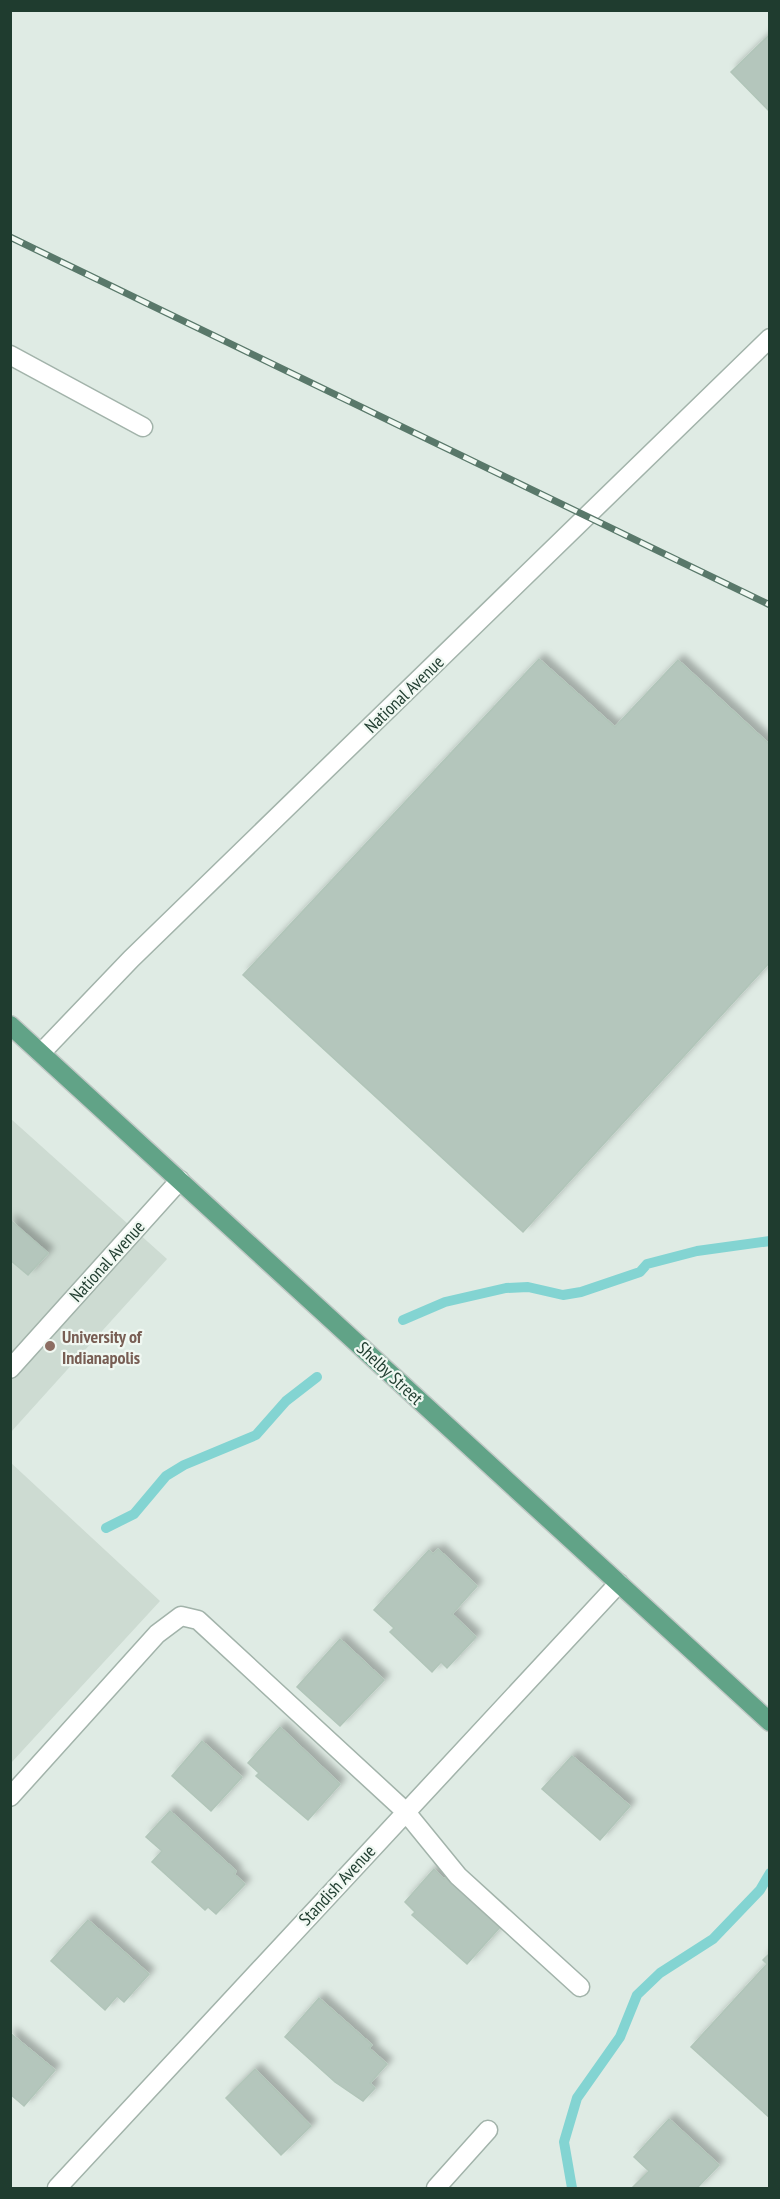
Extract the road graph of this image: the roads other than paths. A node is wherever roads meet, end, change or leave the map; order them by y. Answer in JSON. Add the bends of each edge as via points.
{"nodes":[{"id":1,"x":770,"y":338,"type":"edge"},
{"id":2,"x":10,"y":356,"type":"edge"},
{"id":3,"x":143,"y":427,"type":"dead end"},
{"id":4,"x":10,"y":1025,"type":"edge"},
{"id":5,"x":41,"y":1053,"type":"junction"},
{"id":6,"x":180,"y":1180,"type":"junction"},
{"id":7,"x":10,"y":1369,"type":"edge"},
{"id":8,"x":619,"y":1583,"type":"junction"},
{"id":9,"x":770,"y":1722,"type":"edge"},
{"id":10,"x":10,"y":1797,"type":"edge"},
{"id":11,"x":405,"y":1811,"type":"junction"},
{"id":12,"x":580,"y":1987,"type":"dead end"},
{"id":13,"x":488,"y":2130,"type":"dead end"},
{"id":14,"x":57,"y":2188,"type":"edge"},
{"id":15,"x":436,"y":2188,"type":"edge"}],
"edges":[{"from":1,"to":5,"type":"street","name":"National Avenue","via":[[131,958]]},
{"from":2,"to":3,"type":"street"},
{"from":4,"to":5,"type":"main road","name":"Shelby Street"},
{"from":5,"to":6,"type":"main road","name":"Shelby Street"},
{"from":6,"to":7,"type":"street","name":"National Avenue"},
{"from":6,"to":8,"type":"main road","name":"Shelby Street"},
{"from":8,"to":9,"type":"main road","name":"Shelby Street"},
{"from":8,"to":11,"type":"street","name":"Standish Avenue"},
{"from":10,"to":11,"type":"street","via":[[157,1634],[181,1616],[198,1620],[212,1630]]},
{"from":11,"to":12,"type":"street","via":[[458,1876]]},
{"from":11,"to":14,"type":"street","name":"Standish Avenue"},
{"from":13,"to":15,"type":"street"}]}
